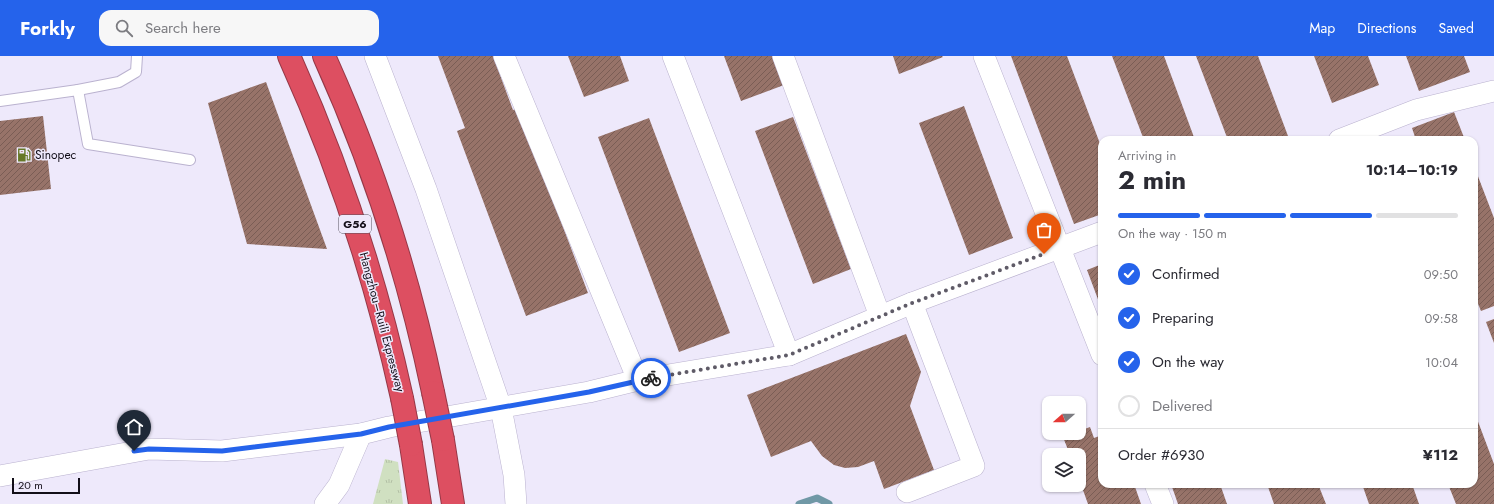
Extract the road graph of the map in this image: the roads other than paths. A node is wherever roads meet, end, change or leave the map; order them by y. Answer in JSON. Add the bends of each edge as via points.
{"nodes":[{"id":1,"x":137,"y":56,"type":"edge"},
{"id":2,"x":289,"y":56,"type":"edge"},
{"id":3,"x":324,"y":56,"type":"edge"},
{"id":4,"x":375,"y":56,"type":"edge"},
{"id":5,"x":504,"y":56,"type":"edge"},
{"id":6,"x":673,"y":56,"type":"edge"},
{"id":7,"x":783,"y":56,"type":"edge"},
{"id":8,"x":984,"y":56,"type":"edge"},
{"id":9,"x":78,"y":90,"type":"junction"},
{"id":10,"x":1494,"y":91,"type":"edge"},
{"id":11,"x":0,"y":101,"type":"edge"},
{"id":12,"x":1349,"y":136,"type":"edge"},
{"id":13,"x":190,"y":160,"type":"dead end"},
{"id":14,"x":1098,"y":234,"type":"edge"},
{"id":15,"x":1059,"y":249,"type":"junction"},
{"id":16,"x":912,"y":303,"type":"junction"},
{"id":17,"x":880,"y":316,"type":"junction"},
{"id":18,"x":1098,"y":345,"type":"edge"},
{"id":19,"x":789,"y":355,"type":"junction"},
{"id":20,"x":638,"y":380,"type":"junction"},
{"id":21,"x":501,"y":408,"type":"junction"},
{"id":22,"x":361,"y":434,"type":"junction"},
{"id":23,"x":0,"y":476,"type":"edge"},
{"id":24,"x":1157,"y":488,"type":"edge"},
{"id":25,"x":907,"y":492,"type":"dead end"},
{"id":26,"x":325,"y":504,"type":"edge"},
{"id":27,"x":420,"y":504,"type":"edge"},
{"id":28,"x":453,"y":504,"type":"edge"},
{"id":29,"x":516,"y":504,"type":"edge"},
{"id":30,"x":1163,"y":504,"type":"edge"}],
"edges":[{"from":1,"to":9,"type":"lane","via":[[136,72],[119,82]]},
{"from":2,"to":27,"type":"highway","name":"Hangzhou–Ruili Expressway","number":"G56","bridge":true,"via":[[344,190],[370,271],[402,398]]},
{"from":3,"to":28,"type":"highway","number":"G56","bridge":true,"via":[[374,179],[401,262],[423,345],[443,440]]},
{"from":4,"to":21,"type":"street","via":[[426,189]]},
{"from":5,"to":20,"type":"street"},
{"from":6,"to":19,"type":"street"},
{"from":7,"to":17,"type":"street"},
{"from":8,"to":15,"type":"street"},
{"from":9,"to":11,"type":"lane"},
{"from":9,"to":13,"type":"lane","via":[[88,144]]},
{"from":10,"to":12,"type":"street","via":[[1416,110]]},
{"from":14,"to":15,"type":"street"},
{"from":15,"to":16,"type":"street"},
{"from":15,"to":18,"type":"street"},
{"from":16,"to":17,"type":"street"},
{"from":16,"to":25,"type":"street","via":[[974,466]]},
{"from":17,"to":19,"type":"street"},
{"from":19,"to":20,"type":"street"},
{"from":20,"to":21,"type":"street"},
{"from":21,"to":22,"type":"street"},
{"from":21,"to":29,"type":"street","via":[[514,475]]},
{"from":22,"to":23,"type":"street","via":[[222,451],[149,449]]},
{"from":22,"to":26,"type":"street","via":[[339,485]]},
{"from":24,"to":30,"type":"street"}]}
